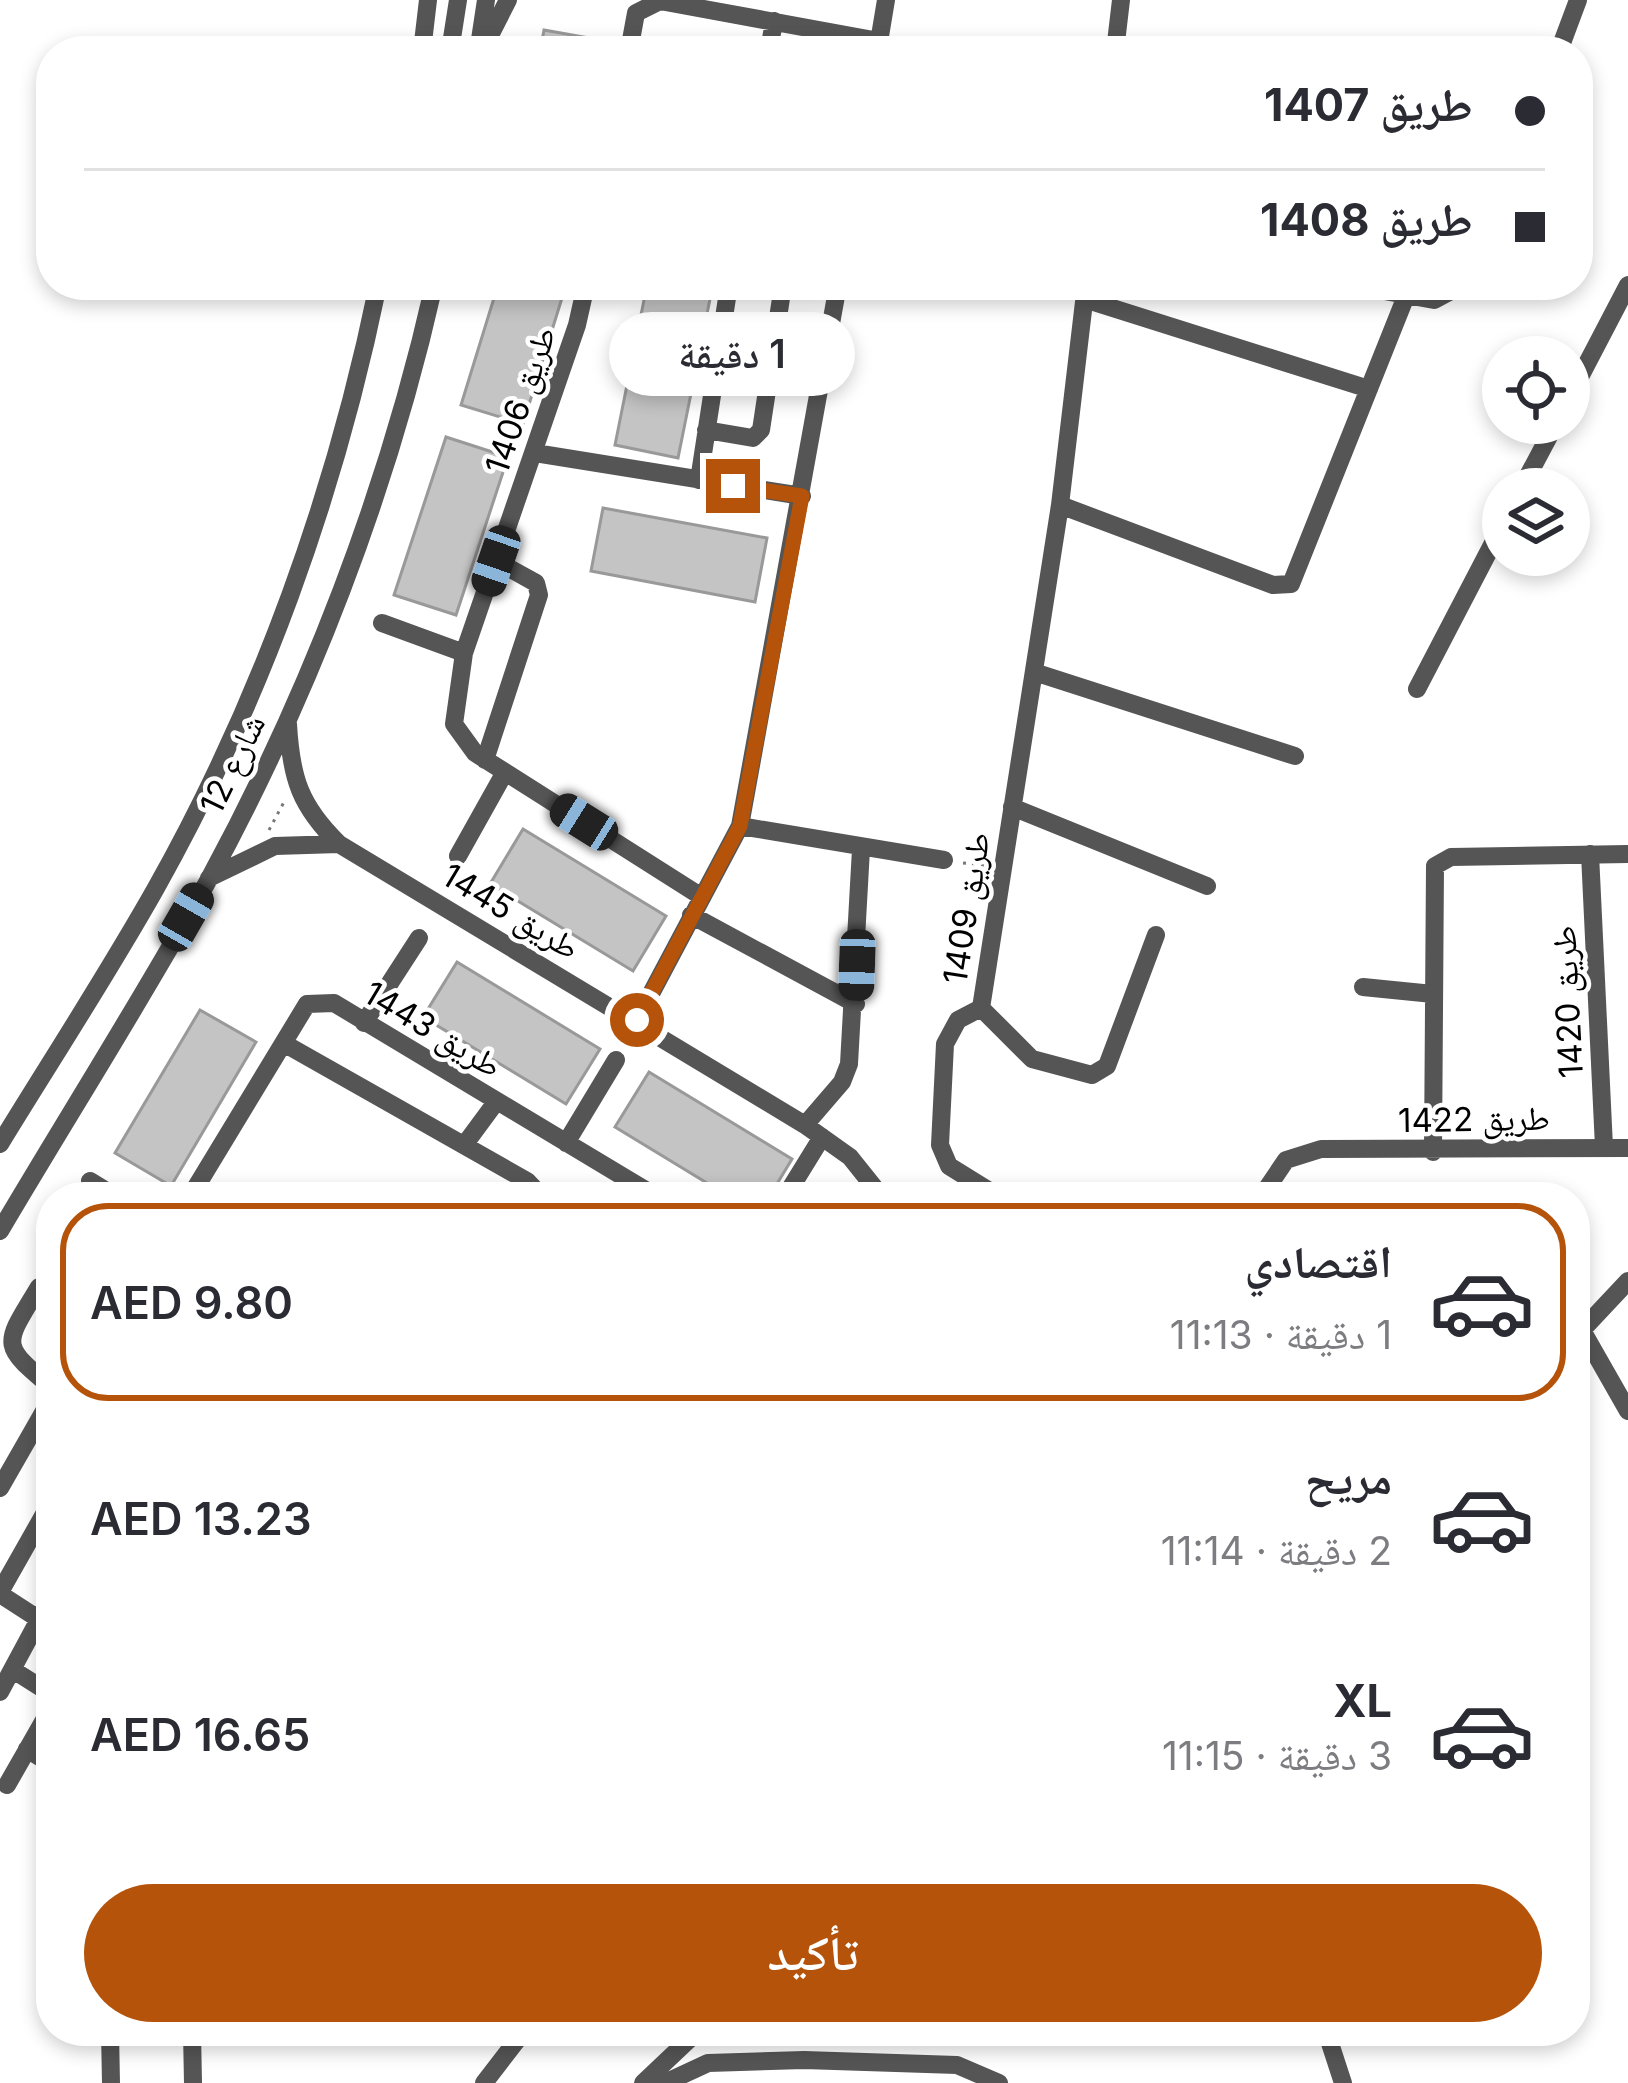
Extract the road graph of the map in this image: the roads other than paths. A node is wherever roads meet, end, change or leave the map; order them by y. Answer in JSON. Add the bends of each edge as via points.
{"nodes":[{"id":1,"x":428,"y":0,"type":"edge"},
{"id":2,"x":458,"y":0,"type":"edge"},
{"id":3,"x":485,"y":0,"type":"edge"},
{"id":4,"x":508,"y":0,"type":"edge"},
{"id":5,"x":886,"y":0,"type":"edge"},
{"id":6,"x":1121,"y":0,"type":"edge"},
{"id":7,"x":1578,"y":0,"type":"edge"},
{"id":8,"x":775,"y":21,"type":"junction"},
{"id":9,"x":424,"y":36,"type":"edge"},
{"id":10,"x":452,"y":36,"type":"edge"},
{"id":11,"x":481,"y":36,"type":"edge"},
{"id":12,"x":488,"y":36,"type":"edge"},
{"id":13,"x":632,"y":36,"type":"edge"},
{"id":14,"x":772,"y":36,"type":"edge"},
{"id":15,"x":837,"y":36,"type":"edge"},
{"id":16,"x":880,"y":36,"type":"edge"},
{"id":17,"x":1117,"y":36,"type":"edge"},
{"id":18,"x":1565,"y":36,"type":"edge"},
{"id":19,"x":1628,"y":285,"type":"edge"},
{"id":20,"x":375,"y":300,"type":"edge"},
{"id":21,"x":430,"y":300,"type":"edge"},
{"id":22,"x":581,"y":300,"type":"edge"},
{"id":23,"x":727,"y":300,"type":"edge"},
{"id":24,"x":781,"y":300,"type":"edge"},
{"id":25,"x":835,"y":300,"type":"edge"},
{"id":26,"x":1084,"y":300,"type":"edge"},
{"id":27,"x":1108,"y":300,"type":"edge"},
{"id":28,"x":1404,"y":300,"type":"edge"},
{"id":29,"x":1590,"y":358,"type":"edge"},
{"id":30,"x":1369,"y":389,"type":"junction"},
{"id":31,"x":706,"y":430,"type":"junction"},
{"id":32,"x":535,"y":453,"type":"junction"},
{"id":33,"x":699,"y":480,"type":"junction"},
{"id":34,"x":802,"y":496,"type":"junction"},
{"id":35,"x":1060,"y":505,"type":"junction"},
{"id":36,"x":496,"y":561,"type":"junction"},
{"id":37,"x":1482,"y":564,"type":"edge"},
{"id":38,"x":382,"y":623,"type":"dead end"},
{"id":39,"x":464,"y":653,"type":"junction"},
{"id":40,"x":1034,"y":671,"type":"junction"},
{"id":41,"x":1417,"y":688,"type":"dead end"},
{"id":42,"x":288,"y":718,"type":"junction"},
{"id":43,"x":1295,"y":756,"type":"dead end"},
{"id":44,"x":485,"y":760,"type":"junction"},
{"id":45,"x":505,"y":772,"type":"junction"},
{"id":46,"x":1012,"y":807,"type":"junction"},
{"id":47,"x":740,"y":826,"type":"junction"},
{"id":48,"x":340,"y":844,"type":"junction"},
{"id":49,"x":861,"y":849,"type":"junction"},
{"id":50,"x":1590,"y":854,"type":"junction"},
{"id":51,"x":1628,"y":854,"type":"edge"},
{"id":52,"x":458,"y":856,"type":"dead end"},
{"id":53,"x":944,"y":860,"type":"road end"},
{"id":54,"x":209,"y":878,"type":"junction"},
{"id":55,"x":1207,"y":886,"type":"dead end"},
{"id":56,"x":702,"y":897,"type":"junction"},
{"id":57,"x":692,"y":915,"type":"junction"},
{"id":58,"x":1156,"y":935,"type":"dead end"},
{"id":59,"x":419,"y":938,"type":"dead end"},
{"id":60,"x":1363,"y":987,"type":"dead end"},
{"id":61,"x":1433,"y":994,"type":"junction"},
{"id":62,"x":856,"y":1004,"type":"junction"},
{"id":63,"x":981,"y":1008,"type":"junction"},
{"id":64,"x":637,"y":1020,"type":"junction"},
{"id":65,"x":364,"y":1023,"type":"junction"},
{"id":66,"x":285,"y":1044,"type":"junction"},
{"id":67,"x":616,"y":1060,"type":"dead end"},
{"id":68,"x":496,"y":1102,"type":"junction"},
{"id":69,"x":805,"y":1125,"type":"junction"},
{"id":70,"x":823,"y":1137,"type":"junction"},
{"id":71,"x":566,"y":1142,"type":"junction"},
{"id":72,"x":0,"y":1144,"type":"edge"},
{"id":73,"x":465,"y":1144,"type":"junction"},
{"id":74,"x":1604,"y":1147,"type":"junction"},
{"id":75,"x":1628,"y":1148,"type":"edge"},
{"id":76,"x":1433,"y":1152,"type":"junction"},
{"id":77,"x":199,"y":1182,"type":"edge"},
{"id":78,"x":529,"y":1182,"type":"edge"},
{"id":79,"x":633,"y":1182,"type":"edge"},
{"id":80,"x":794,"y":1182,"type":"edge"},
{"id":81,"x":870,"y":1182,"type":"edge"},
{"id":82,"x":975,"y":1182,"type":"edge"},
{"id":83,"x":1271,"y":1182,"type":"edge"},
{"id":84,"x":0,"y":1231,"type":"edge"},
{"id":85,"x":1628,"y":1282,"type":"edge"},
{"id":86,"x":36,"y":1290,"type":"edge"},
{"id":87,"x":1590,"y":1314,"type":"edge"},
{"id":88,"x":1590,"y":1345,"type":"edge"},
{"id":89,"x":36,"y":1376,"type":"edge"},
{"id":90,"x":1628,"y":1411,"type":"edge"},
{"id":91,"x":36,"y":1426,"type":"edge"},
{"id":92,"x":0,"y":1488,"type":"edge"},
{"id":93,"x":36,"y":1529,"type":"edge"},
{"id":94,"x":0,"y":1593,"type":"edge"},
{"id":95,"x":36,"y":1617,"type":"edge"},
{"id":96,"x":36,"y":1620,"type":"edge"},
{"id":97,"x":13,"y":1670,"type":"junction"},
{"id":98,"x":36,"y":1685,"type":"edge"},
{"id":99,"x":0,"y":1692,"type":"edge"},
{"id":100,"x":36,"y":1734,"type":"edge"},
{"id":101,"x":27,"y":1749,"type":"junction"},
{"id":102,"x":36,"y":1755,"type":"edge"},
{"id":103,"x":7,"y":1784,"type":"dead end"},
{"id":104,"x":110,"y":2046,"type":"edge"},
{"id":105,"x":192,"y":2046,"type":"edge"},
{"id":106,"x":512,"y":2046,"type":"edge"},
{"id":107,"x":682,"y":2046,"type":"edge"},
{"id":108,"x":1331,"y":2046,"type":"edge"},
{"id":109,"x":111,"y":2083,"type":"edge"},
{"id":110,"x":193,"y":2083,"type":"edge"},
{"id":111,"x":484,"y":2083,"type":"edge"},
{"id":112,"x":643,"y":2083,"type":"edge"},
{"id":113,"x":665,"y":2083,"type":"edge"},
{"id":114,"x":999,"y":2083,"type":"edge"},
{"id":115,"x":1343,"y":2083,"type":"edge"}],
"edges":[{"from":1,"to":9,"type":"street"},
{"from":2,"to":10,"type":"street"},
{"from":3,"to":11,"type":"street"},
{"from":4,"to":12,"type":"street"},
{"from":5,"to":16,"type":"street"},
{"from":6,"to":17,"type":"street"},
{"from":7,"to":18,"type":"street"},
{"from":8,"to":13,"type":"street","via":[[660,1],[636,14]]},
{"from":8,"to":14,"type":"street"},
{"from":8,"to":15,"type":"street"},
{"from":19,"to":29,"type":"street"},
{"from":20,"to":72,"type":"street","name":"شارع 12","via":[[355,398],[302,569],[207,788],[157,887]]},
{"from":21,"to":42,"type":"street","name":"شارع 12","via":[[376,488]]},
{"from":22,"to":32,"type":"street","name":"طريق 1406"},
{"from":23,"to":31,"type":"street"},
{"from":24,"to":31,"type":"street","via":[[761,430],[740,439]]},
{"from":25,"to":34,"type":"street"},
{"from":26,"to":35,"type":"street","name":"طريق 1409"},
{"from":27,"to":30,"type":"street"},
{"from":28,"to":30,"type":"street"},
{"from":30,"to":35,"type":"street","via":[[1299,574],[1286,586]]},
{"from":31,"to":33,"type":"street"},
{"from":32,"to":33,"type":"street"},
{"from":32,"to":36,"type":"street","name":"طريق 1406"},
{"from":33,"to":34,"type":"street"},
{"from":34,"to":47,"type":"street"},
{"from":35,"to":40,"type":"street","name":"طريق 1409"},
{"from":36,"to":39,"type":"street","name":"طريق 1406"},
{"from":36,"to":44,"type":"street","via":[[536,583],[538,595]]},
{"from":37,"to":41,"type":"street"},
{"from":38,"to":39,"type":"street"},
{"from":39,"to":44,"type":"street","name":"طريق 1406","via":[[454,724]]},
{"from":40,"to":43,"type":"street"},
{"from":40,"to":46,"type":"street","name":"طريق 1409"},
{"from":42,"to":48,"type":"street","name":"طريق 1445","via":[[294,784]]},
{"from":42,"to":54,"type":"street","name":"شارع 12"},
{"from":44,"to":45,"type":"street","name":"طريق 1406"},
{"from":45,"to":52,"type":"street"},
{"from":45,"to":56,"type":"street","name":"طريق 1406"},
{"from":46,"to":55,"type":"street"},
{"from":46,"to":63,"type":"street","name":"طريق 1409"},
{"from":47,"to":49,"type":"street"},
{"from":47,"to":56,"type":"street"},
{"from":48,"to":54,"type":"street","via":[[257,851]]},
{"from":48,"to":64,"type":"street","name":"طريق 1445"},
{"from":49,"to":53,"type":"street"},
{"from":49,"to":62,"type":"street"},
{"from":50,"to":51,"type":"street"},
{"from":50,"to":61,"type":"street","via":[[1439,861]]},
{"from":50,"to":74,"type":"street","name":"طريق 1420"},
{"from":54,"to":84,"type":"street","name":"شارع 12"},
{"from":56,"to":57,"type":"street"},
{"from":57,"to":62,"type":"street"},
{"from":57,"to":64,"type":"street"},
{"from":58,"to":63,"type":"street","name":"طريق 1409","via":[[1107,1066],[1092,1075],[1032,1059]]},
{"from":59,"to":65,"type":"street"},
{"from":60,"to":61,"type":"street"},
{"from":61,"to":76,"type":"street"},
{"from":62,"to":69,"type":"street","via":[[842,1082]]},
{"from":63,"to":82,"type":"street","via":[[958,1020],[946,1044],[940,1153]]},
{"from":64,"to":69,"type":"street","name":"طريق 1445"},
{"from":65,"to":66,"type":"street","name":"طريق 1443","via":[[318,1000],[307,1004]]},
{"from":65,"to":68,"type":"street","name":"طريق 1443"},
{"from":66,"to":73,"type":"street"},
{"from":66,"to":77,"type":"street","name":"طريق 1443"},
{"from":67,"to":71,"type":"street"},
{"from":68,"to":71,"type":"street","name":"طريق 1443"},
{"from":68,"to":73,"type":"street"},
{"from":69,"to":70,"type":"street","name":"طريق 1445"},
{"from":70,"to":80,"type":"street"},
{"from":70,"to":81,"type":"street","name":"طريق 1445"},
{"from":71,"to":79,"type":"street","name":"طريق 1443"},
{"from":73,"to":78,"type":"street"},
{"from":74,"to":75,"type":"street","name":"طريق 1422"},
{"from":74,"to":76,"type":"street","name":"طريق 1422"},
{"from":76,"to":83,"type":"street","name":"طريق 1422","via":[[1321,1149],[1286,1160]]},
{"from":85,"to":87,"type":"street"},
{"from":86,"to":89,"type":"street","via":[[8,1348]]},
{"from":88,"to":90,"type":"street"},
{"from":91,"to":92,"type":"street"},
{"from":93,"to":94,"type":"street"},
{"from":94,"to":95,"type":"street"},
{"from":96,"to":97,"type":"street"},
{"from":97,"to":98,"type":"street"},
{"from":97,"to":99,"type":"street"},
{"from":100,"to":101,"type":"street"},
{"from":101,"to":102,"type":"street"},
{"from":101,"to":103,"type":"street"},
{"from":104,"to":109,"type":"street"},
{"from":105,"to":110,"type":"street"},
{"from":106,"to":111,"type":"street"},
{"from":107,"to":112,"type":"street"},
{"from":108,"to":115,"type":"street"},
{"from":113,"to":114,"type":"street","via":[[708,2063],[804,2060],[956,2065]]}]}
